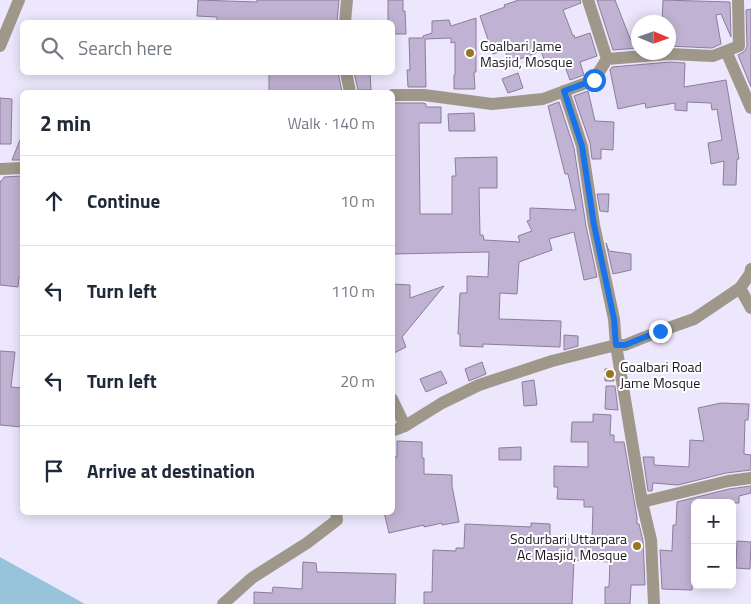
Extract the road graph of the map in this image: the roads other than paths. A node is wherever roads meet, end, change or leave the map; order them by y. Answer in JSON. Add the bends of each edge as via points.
{"nodes":[{"id":1,"x":20,"y":0,"type":"edge"},
{"id":2,"x":347,"y":0,"type":"edge"},
{"id":3,"x":588,"y":0,"type":"edge"},
{"id":4,"x":738,"y":0,"type":"edge"},
{"id":5,"x":345,"y":20,"type":"edge"},
{"id":6,"x":745,"y":44,"type":"edge"},
{"id":7,"x":0,"y":46,"type":"edge"},
{"id":8,"x":726,"y":51,"type":"junction"},
{"id":9,"x":607,"y":60,"type":"junction"},
{"id":10,"x":347,"y":75,"type":"edge"},
{"id":11,"x":350,"y":90,"type":"edge"},
{"id":12,"x":564,"y":91,"type":"junction"},
{"id":13,"x":395,"y":95,"type":"edge"},
{"id":14,"x":751,"y":108,"type":"edge"},
{"id":15,"x":20,"y":168,"type":"edge"},
{"id":16,"x":0,"y":169,"type":"edge"},
{"id":17,"x":751,"y":270,"type":"edge"},
{"id":18,"x":740,"y":288,"type":"junction"},
{"id":19,"x":751,"y":308,"type":"edge"},
{"id":20,"x":616,"y":345,"type":"junction"},
{"id":21,"x":395,"y":405,"type":"edge"},
{"id":22,"x":405,"y":426,"type":"junction"},
{"id":23,"x":395,"y":430,"type":"edge"},
{"id":24,"x":751,"y":478,"type":"edge"},
{"id":25,"x":642,"y":502,"type":"junction"},
{"id":26,"x":336,"y":515,"type":"edge"},
{"id":27,"x":223,"y":604,"type":"edge"},
{"id":28,"x":654,"y":604,"type":"edge"}],
"edges":[{"from":1,"to":7,"type":"street"},
{"from":2,"to":5,"type":"street"},
{"from":3,"to":9,"type":"street"},
{"from":4,"to":6,"type":"street"},
{"from":6,"to":8,"type":"street"},
{"from":8,"to":9,"type":"street","via":[[713,56],[670,54]]},
{"from":8,"to":14,"type":"street"},
{"from":9,"to":12,"type":"street","via":[[594,80]]},
{"from":10,"to":11,"type":"street"},
{"from":12,"to":13,"type":"street","via":[[543,99],[492,104],[424,95]]},
{"from":12,"to":20,"type":"street","via":[[582,146]]},
{"from":15,"to":16,"type":"street"},
{"from":17,"to":18,"type":"street"},
{"from":18,"to":19,"type":"street"},
{"from":18,"to":20,"type":"street","via":[[694,319],[625,345]]},
{"from":20,"to":22,"type":"street","via":[[552,361],[479,385]]},
{"from":20,"to":25,"type":"street"},
{"from":21,"to":22,"type":"street"},
{"from":22,"to":23,"type":"street"},
{"from":24,"to":25,"type":"street"},
{"from":25,"to":28,"type":"street","via":[[651,540]]},
{"from":26,"to":27,"type":"street","via":[[337,520],[252,578]]}]}
